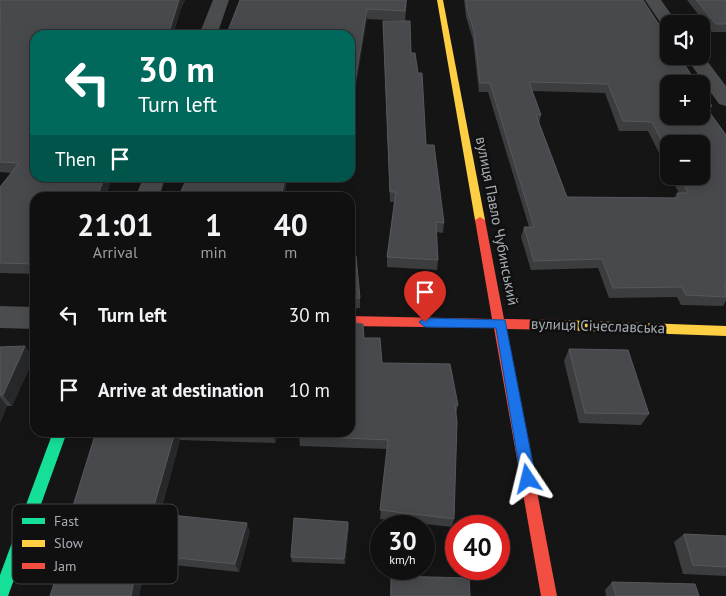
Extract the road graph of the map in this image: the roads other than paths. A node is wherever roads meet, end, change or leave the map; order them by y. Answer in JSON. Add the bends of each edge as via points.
{"nodes":[{"id":1,"x":221,"y":0,"type":"edge"},
{"id":2,"x":440,"y":0,"type":"edge"},
{"id":3,"x":653,"y":0,"type":"edge"},
{"id":4,"x":664,"y":15,"type":"edge"},
{"id":5,"x":210,"y":30,"type":"edge"},
{"id":6,"x":701,"y":65,"type":"edge"},
{"id":7,"x":726,"y":100,"type":"edge"},
{"id":8,"x":0,"y":317,"type":"edge"},
{"id":9,"x":30,"y":318,"type":"edge"},
{"id":10,"x":355,"y":321,"type":"edge"},
{"id":11,"x":501,"y":323,"type":"junction"},
{"id":12,"x":726,"y":331,"type":"edge"},
{"id":13,"x":58,"y":437,"type":"edge"},
{"id":14,"x":34,"y":504,"type":"edge"},
{"id":15,"x":12,"y":563,"type":"edge"},
{"id":16,"x":0,"y":596,"type":"edge"},
{"id":17,"x":549,"y":596,"type":"edge"}],
"edges":[{"from":1,"to":5,"type":"street"},
{"from":2,"to":11,"type":"street","name":"вулиця Павло Чубинський"},
{"from":3,"to":4,"type":"street"},
{"from":6,"to":7,"type":"street"},
{"from":8,"to":9,"type":"street"},
{"from":10,"to":11,"type":"street","name":"вулиця Січеславська"},
{"from":11,"to":12,"type":"street","name":"вулиця Січеславська"},
{"from":11,"to":17,"type":"street","name":"вулиця Павло Чубинський"},
{"from":13,"to":14,"type":"street"},
{"from":15,"to":16,"type":"street"}]}
